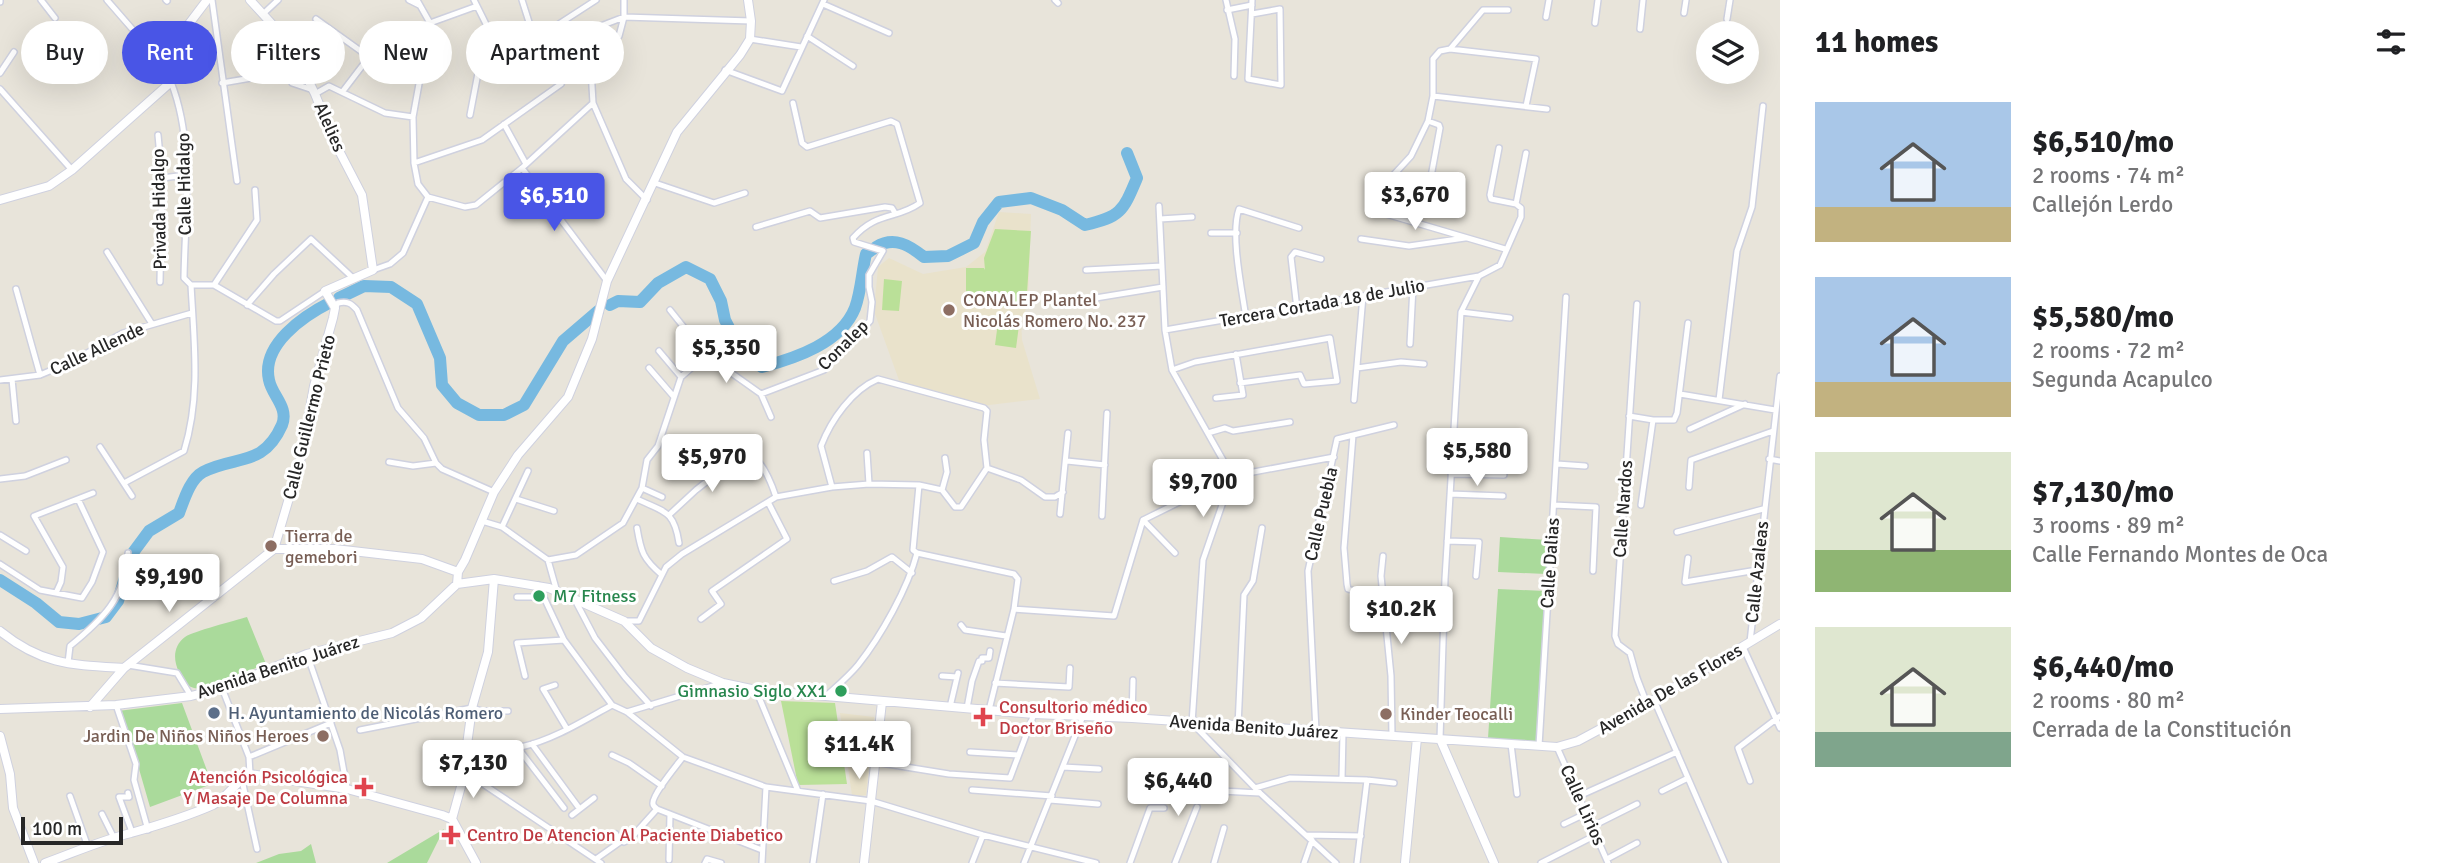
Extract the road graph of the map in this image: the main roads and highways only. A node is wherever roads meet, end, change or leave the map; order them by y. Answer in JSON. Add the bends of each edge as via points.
{"nodes":[{"id":1,"x":210,"y":0,"type":"edge"},
{"id":2,"x":250,"y":0,"type":"edge"},
{"id":3,"x":748,"y":0,"type":"edge"},
{"id":4,"x":0,"y":200,"type":"edge"},
{"id":5,"x":335,"y":308,"type":"joint"},
{"id":6,"x":274,"y":550,"type":"junction"},
{"id":7,"x":458,"y":572,"type":"junction"},
{"id":8,"x":494,"y":579,"type":"junction"},
{"id":9,"x":457,"y":584,"type":"junction"},
{"id":10,"x":1780,"y":624,"type":"edge"},
{"id":11,"x":0,"y":631,"type":"edge"},
{"id":12,"x":126,"y":666,"type":"junction"},
{"id":13,"x":882,"y":702,"type":"junction"},
{"id":14,"x":90,"y":707,"type":"junction"},
{"id":15,"x":0,"y":709,"type":"edge"},
{"id":16,"x":0,"y":736,"type":"edge"},
{"id":17,"x":1417,"y":738,"type":"junction"},
{"id":18,"x":1440,"y":739,"type":"junction"},
{"id":19,"x":1557,"y":747,"type":"joint"},
{"id":20,"x":452,"y":819,"type":"junction"},
{"id":21,"x":34,"y":863,"type":"edge"},
{"id":22,"x":45,"y":863,"type":"edge"},
{"id":23,"x":476,"y":863,"type":"edge"},
{"id":24,"x":864,"y":863,"type":"edge"},
{"id":25,"x":1405,"y":863,"type":"edge"},
{"id":26,"x":1494,"y":863,"type":"edge"}],
"edges":[{"from":1,"to":4,"type":"main road","via":[[176,41],[171,82],[49,186]]},
{"from":2,"to":5,"type":"main road","name":"Alelies","via":[[291,45],[362,195],[373,270],[324,291]]},
{"from":3,"to":7,"type":"main road","via":[[750,39],[677,132],[607,281],[592,339],[568,397],[518,455],[494,492]]},
{"from":5,"to":6,"type":"main road","name":"Calle Guillermo Prieto","via":[[302,454]]},
{"from":6,"to":7,"type":"main road","via":[[335,550],[422,559]]},
{"from":6,"to":12,"type":"main road"},
{"from":7,"to":9,"type":"main road"},
{"from":8,"to":9,"type":"main road","name":"Avenida Benito Juárez"},
{"from":8,"to":13,"type":"main road","name":"Avenida Benito Juárez","via":[[538,585],[624,621],[651,648],[723,683]]},
{"from":8,"to":20,"type":"main road","via":[[488,652],[472,708],[466,772]]},
{"from":9,"to":14,"type":"main road","name":"Avenida Benito Juárez","via":[[421,618],[392,633],[307,654],[191,696]]},
{"from":10,"to":19,"type":"main road","name":"Avenida De las Flores","via":[[1651,702],[1578,741]]},
{"from":11,"to":12,"type":"main road","via":[[35,654],[68,663]]},
{"from":12,"to":14,"type":"main road"},
{"from":13,"to":17,"type":"main road","name":"Avenida Benito Juárez"},
{"from":13,"to":24,"type":"main road"},
{"from":14,"to":15,"type":"main road","name":"Avenida Benito Juárez"},
{"from":16,"to":21,"type":"main road","via":[[13,808]]},
{"from":17,"to":18,"type":"main road","name":"Avenida Benito Juárez"},
{"from":17,"to":25,"type":"main road"},
{"from":18,"to":19,"type":"main road","name":"Avenida Benito Juárez"},
{"from":18,"to":26,"type":"main road"},
{"from":20,"to":22,"type":"main road","via":[[347,789],[246,777],[214,804]]},
{"from":20,"to":23,"type":"main road"}]}
